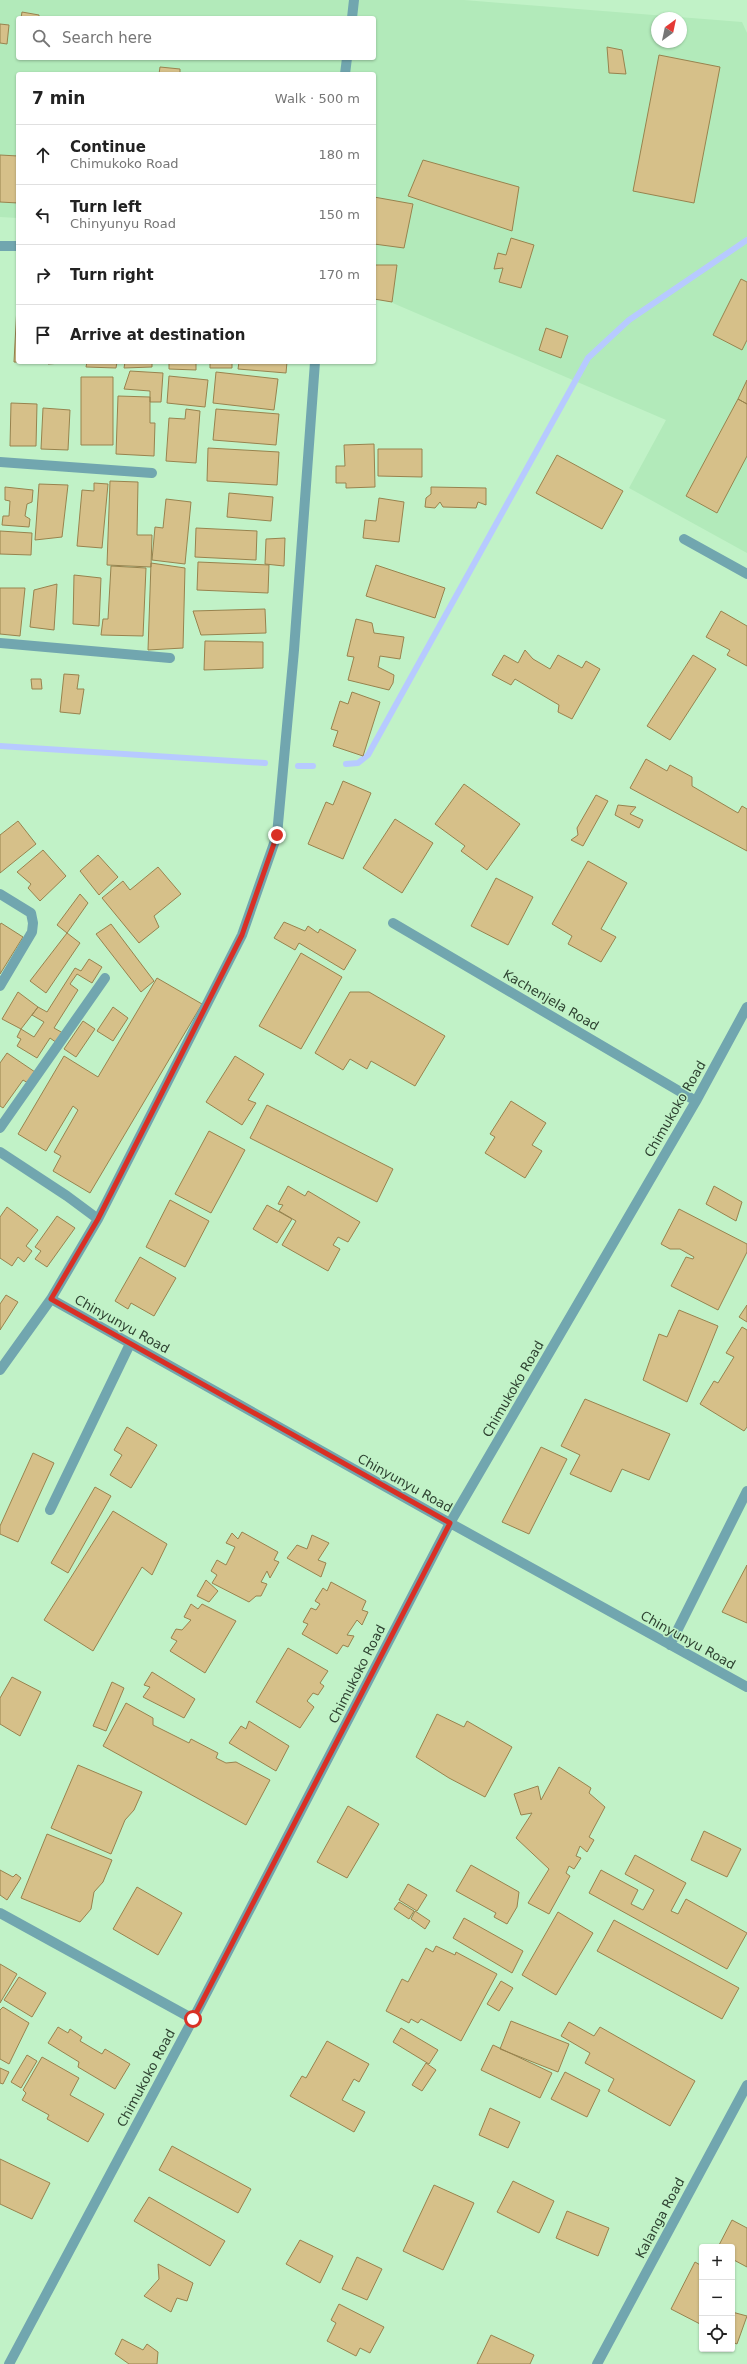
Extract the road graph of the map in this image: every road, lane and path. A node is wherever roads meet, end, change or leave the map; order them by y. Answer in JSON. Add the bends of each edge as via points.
{"nodes":[{"id":1,"x":354,"y":0,"type":"edge"},
{"id":2,"x":352,"y":16,"type":"edge"},
{"id":3,"x":347,"y":60,"type":"edge"},
{"id":4,"x":345,"y":72,"type":"edge"},
{"id":5,"x":0,"y":246,"type":"edge"},
{"id":6,"x":16,"y":246,"type":"edge"},
{"id":7,"x":315,"y":364,"type":"edge"},
{"id":8,"x":0,"y":462,"type":"edge"},
{"id":9,"x":152,"y":472,"type":"dead end"},
{"id":10,"x":684,"y":539,"type":"dead end"},
{"id":11,"x":747,"y":574,"type":"edge"},
{"id":12,"x":0,"y":643,"type":"edge"},
{"id":13,"x":170,"y":658,"type":"dead end"},
{"id":14,"x":0,"y":894,"type":"edge"},
{"id":15,"x":393,"y":923,"type":"dead end"},
{"id":16,"x":105,"y":978,"type":"dead end"},
{"id":17,"x":0,"y":986,"type":"edge"},
{"id":18,"x":747,"y":1007,"type":"edge"},
{"id":19,"x":696,"y":1100,"type":"junction"},
{"id":20,"x":0,"y":1128,"type":"edge"},
{"id":21,"x":0,"y":1152,"type":"edge"},
{"id":22,"x":98,"y":1219,"type":"junction"},
{"id":23,"x":51,"y":1299,"type":"junction"},
{"id":24,"x":130,"y":1344,"type":"junction"},
{"id":25,"x":0,"y":1370,"type":"edge"},
{"id":26,"x":747,"y":1492,"type":"edge"},
{"id":27,"x":50,"y":1510,"type":"dead end"},
{"id":28,"x":450,"y":1523,"type":"junction"},
{"id":29,"x":670,"y":1645,"type":"junction"},
{"id":30,"x":747,"y":1687,"type":"edge"},
{"id":31,"x":0,"y":1913,"type":"edge"},
{"id":32,"x":193,"y":2019,"type":"junction"},
{"id":33,"x":747,"y":2085,"type":"edge"},
{"id":34,"x":9,"y":2364,"type":"edge"},
{"id":35,"x":597,"y":2364,"type":"edge"}],
"edges":[{"from":1,"to":2,"type":"street"},
{"from":3,"to":4,"type":"street"},
{"from":5,"to":6,"type":"street"},
{"from":7,"to":22,"type":"street","via":[[294,650],[277,835],[242,935]]},
{"from":8,"to":9,"type":"street"},
{"from":10,"to":11,"type":"street"},
{"from":12,"to":13,"type":"street"},
{"from":14,"to":17,"type":"street","via":[[31,913],[33,923],[32,932]]},
{"from":15,"to":19,"type":"street","name":"Kachenjela Road"},
{"from":16,"to":20,"type":"street"},
{"from":18,"to":19,"type":"street","name":"Chimukoko Road"},
{"from":19,"to":28,"type":"street","name":"Chimukoko Road"},
{"from":21,"to":22,"type":"street"},
{"from":22,"to":23,"type":"street"},
{"from":23,"to":24,"type":"street","name":"Chinyunyu Road"},
{"from":23,"to":25,"type":"street"},
{"from":24,"to":27,"type":"street"},
{"from":24,"to":28,"type":"street","name":"Chinyunyu Road"},
{"from":26,"to":29,"type":"street"},
{"from":28,"to":29,"type":"street","name":"Chinyunyu Road"},
{"from":28,"to":32,"type":"street","name":"Chimukoko Road"},
{"from":29,"to":30,"type":"street","name":"Chinyunyu Road"},
{"from":31,"to":32,"type":"street"},
{"from":32,"to":34,"type":"street","name":"Chimukoko Road"},
{"from":33,"to":35,"type":"street","name":"Kalanga Road"}]}
